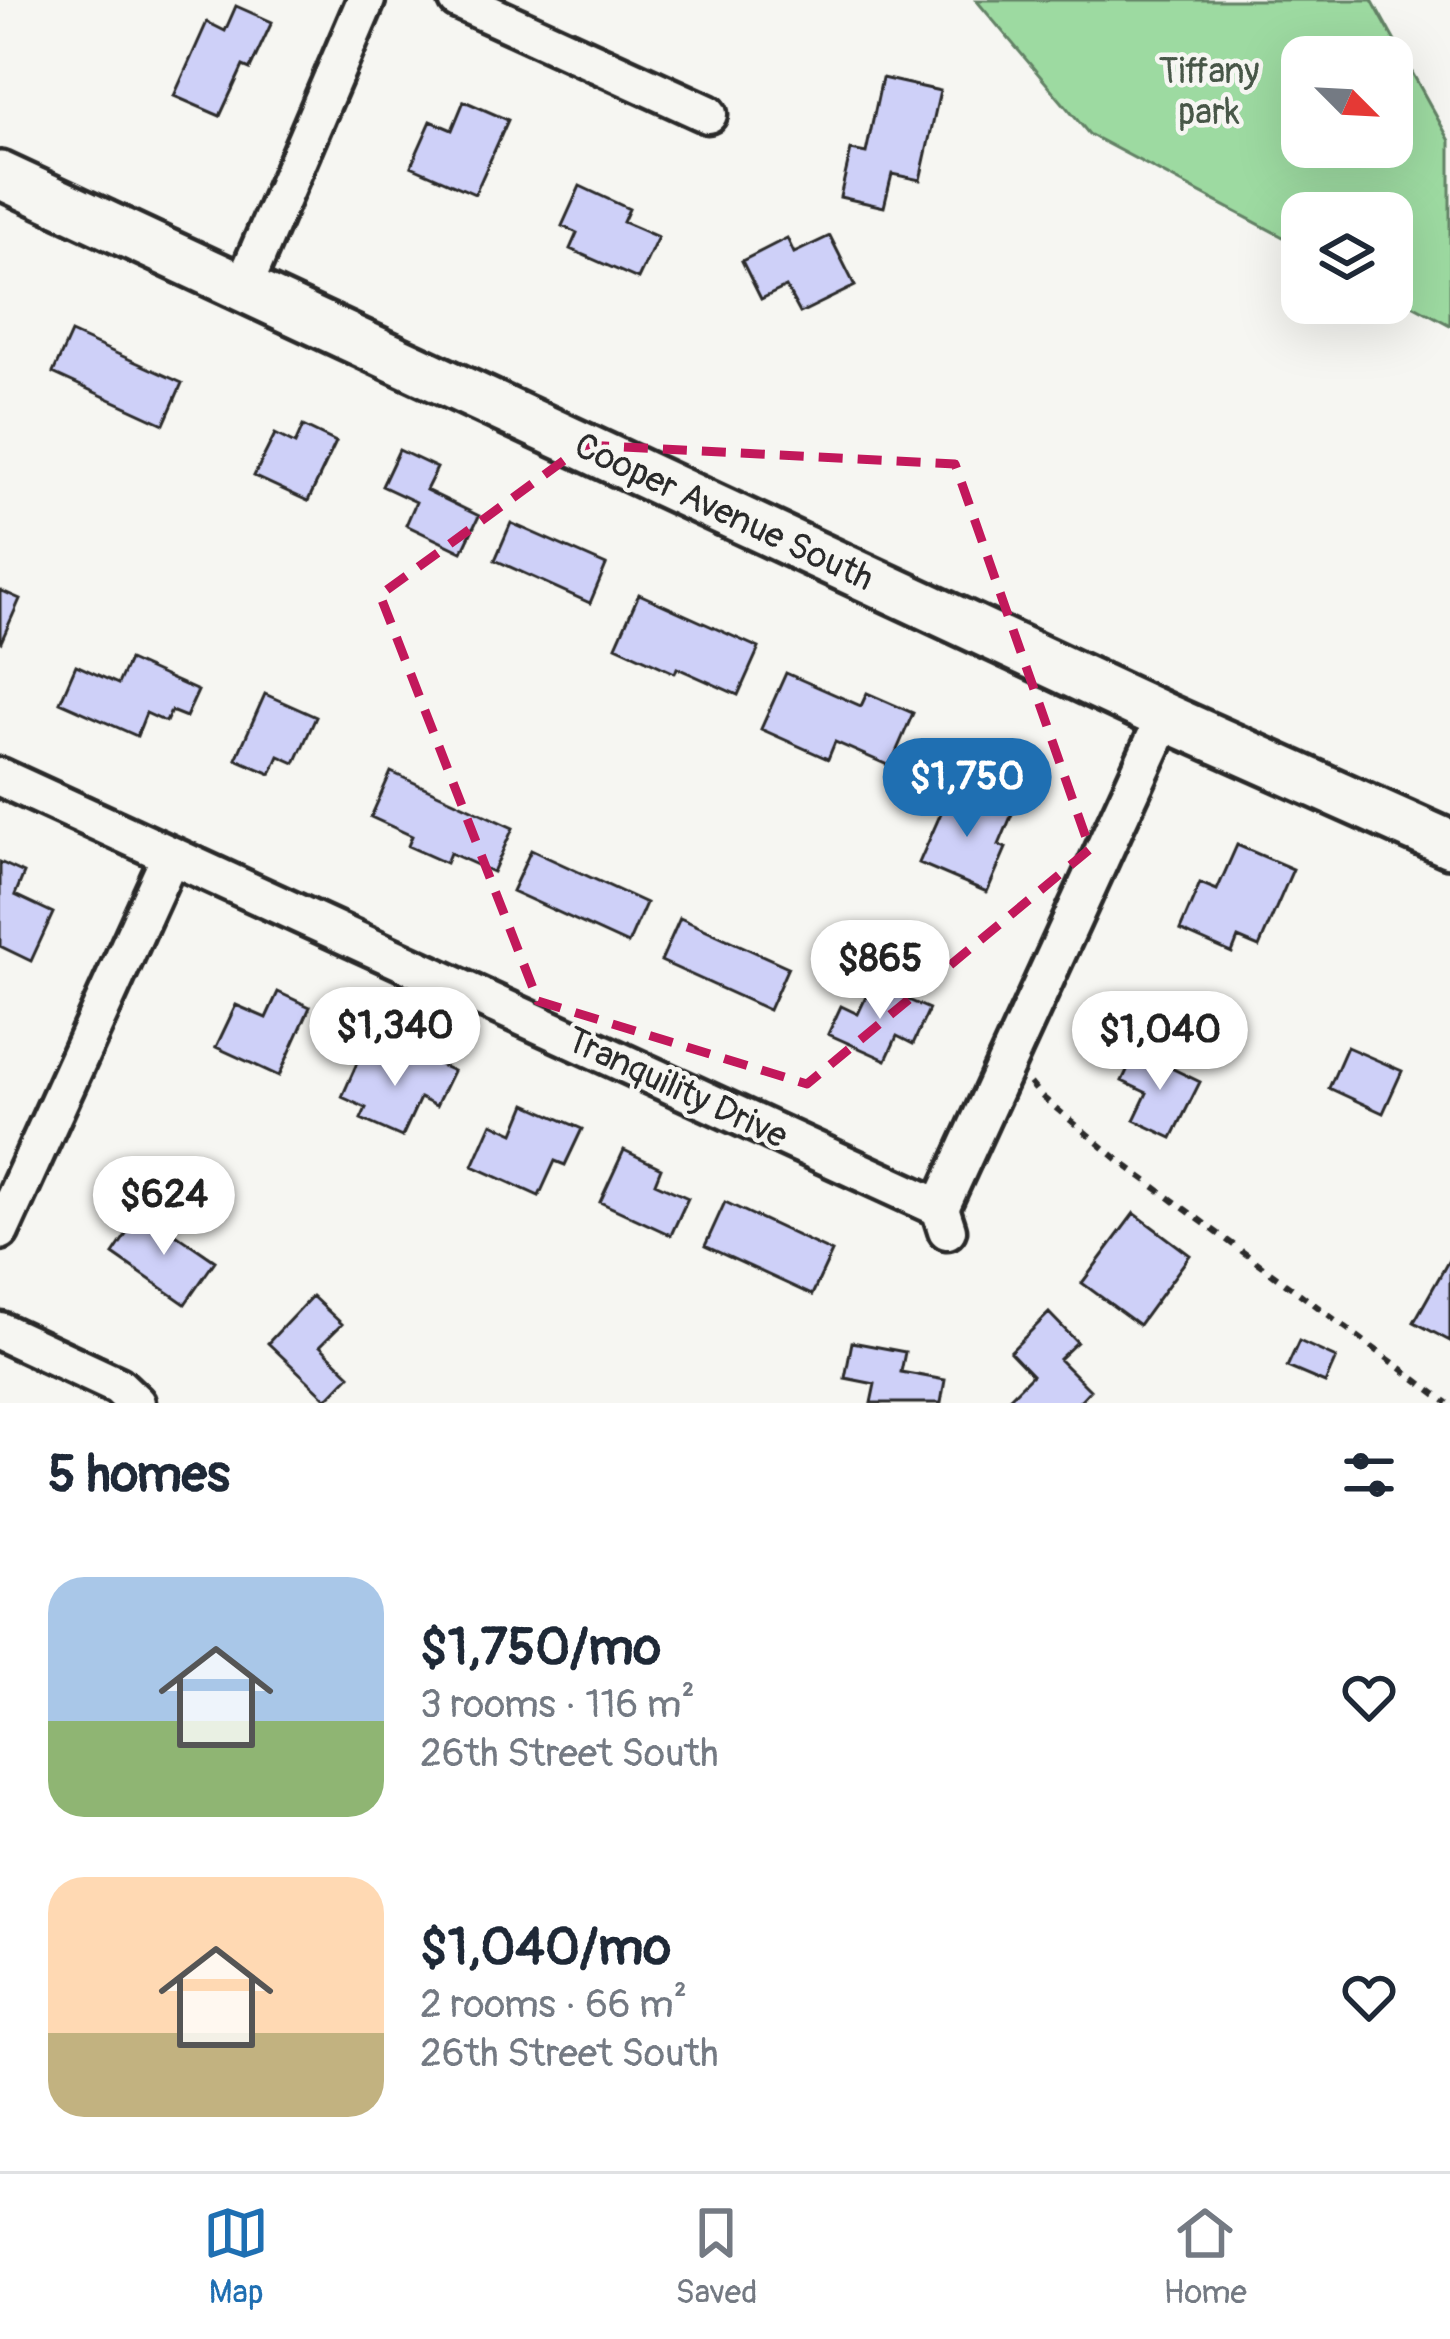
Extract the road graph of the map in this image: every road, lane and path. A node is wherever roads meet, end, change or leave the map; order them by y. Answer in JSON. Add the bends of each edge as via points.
{"nodes":[{"id":1,"x":366,"y":0,"type":"edge"},
{"id":2,"x":458,"y":0,"type":"edge"},
{"id":3,"x":708,"y":114,"type":"dead end"},
{"id":4,"x":0,"y":175,"type":"edge"},
{"id":5,"x":243,"y":289,"type":"junction"},
{"id":6,"x":1165,"y":717,"type":"junction"},
{"id":7,"x":0,"y":777,"type":"edge"},
{"id":8,"x":1450,"y":844,"type":"edge"},
{"id":9,"x":170,"y":857,"type":"junction"},
{"id":10,"x":1009,"y":1058,"type":"junction"},
{"id":11,"x":0,"y":1231,"type":"edge"},
{"id":12,"x":0,"y":1331,"type":"edge"},
{"id":13,"x":136,"y":1403,"type":"edge"},
{"id":14,"x":1448,"y":1403,"type":"edge"}],
"edges":[{"from":1,"to":5,"type":"street"},
{"from":2,"to":3,"type":"street"},
{"from":4,"to":5,"type":"street","name":"Cooper Avenue South"},
{"from":5,"to":6,"type":"street","name":"Cooper Avenue South"},
{"from":6,"to":8,"type":"street","name":"Cooper Avenue South"},
{"from":6,"to":10,"type":"street"},
{"from":7,"to":9,"type":"street","name":"Tranquility Drive"},
{"from":9,"to":10,"type":"street","name":"Tranquility Drive","via":[[943,1219]]},
{"from":9,"to":11,"type":"street"},
{"from":10,"to":14,"type":"path","via":[[1040,1095],[1121,1162]]},
{"from":12,"to":13,"type":"street","via":[[118,1386]]}]}
